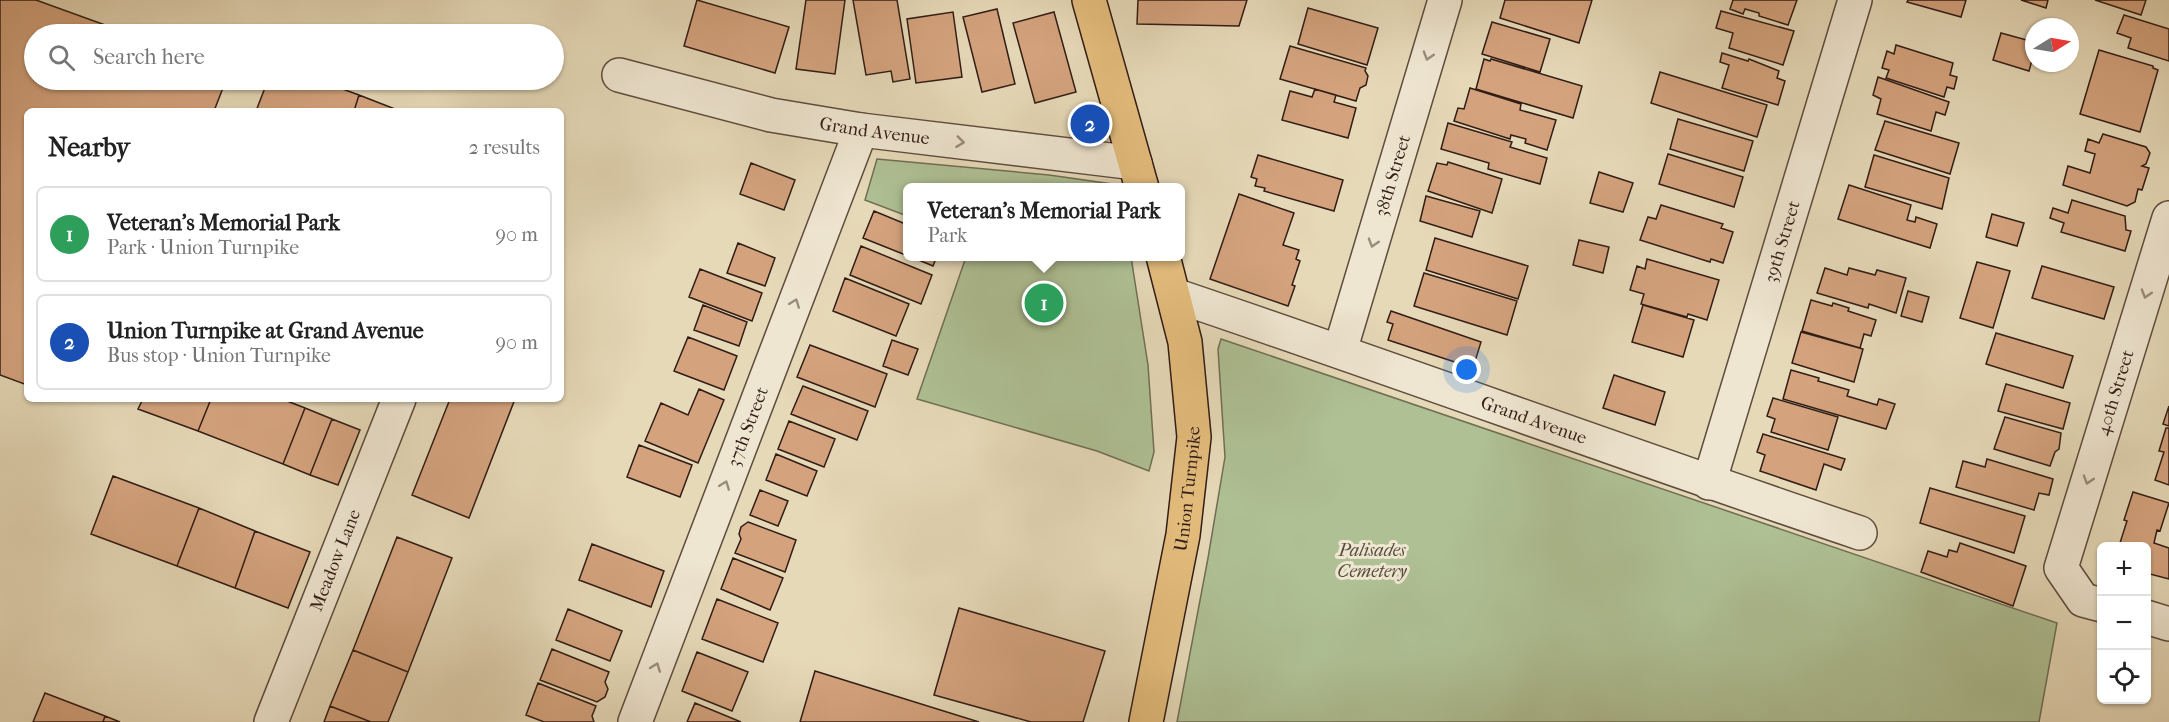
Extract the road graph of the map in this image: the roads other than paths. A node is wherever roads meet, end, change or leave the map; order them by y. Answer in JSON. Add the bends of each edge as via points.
{"nodes":[{"id":1,"x":1089,"y":0,"type":"edge"},
{"id":2,"x":1445,"y":0,"type":"edge"},
{"id":3,"x":1855,"y":0,"type":"edge"},
{"id":4,"x":620,"y":75,"type":"dead end"},
{"id":5,"x":861,"y":130,"type":"junction"},
{"id":6,"x":1138,"y":175,"type":"edge"},
{"id":7,"x":2169,"y":218,"type":"edge"},
{"id":8,"x":1164,"y":261,"type":"edge"},
{"id":9,"x":1174,"y":296,"type":"junction"},
{"id":10,"x":1340,"y":351,"type":"junction"},
{"id":11,"x":398,"y":402,"type":"edge"},
{"id":12,"x":1709,"y":483,"type":"junction"},
{"id":13,"x":1860,"y":533,"type":"dead end"},
{"id":14,"x":2097,"y":604,"type":"edge"},
{"id":15,"x":2151,"y":619,"type":"edge"},
{"id":16,"x":2169,"y":624,"type":"edge"},
{"id":17,"x":271,"y":722,"type":"edge"},
{"id":18,"x":635,"y":722,"type":"edge"},
{"id":19,"x":1146,"y":722,"type":"edge"}],
"edges":[{"from":1,"to":6,"type":"main road"},
{"from":2,"to":10,"type":"street","name":"38th Street","one_way":true},
{"from":3,"to":12,"type":"street","name":"39th Street"},
{"from":4,"to":5,"type":"street","name":"Grand Avenue","via":[[771,116]]},
{"from":5,"to":6,"type":"street","name":"Grand Avenue","one_way":true},
{"from":18,"to":5,"type":"street","name":"37th Street","one_way":true},
{"from":7,"to":14,"type":"street","name":"40th Street","one_way":true,"via":[[2061,568],[2083,600]]},
{"from":8,"to":9,"type":"main road","name":"Union Turnpike"},
{"from":9,"to":10,"type":"street","name":"Grand Avenue"},
{"from":9,"to":19,"type":"main road","name":"Union Turnpike","via":[[1185,342],[1194,437],[1183,535]]},
{"from":10,"to":12,"type":"street","name":"Grand Avenue"},
{"from":11,"to":17,"type":"street","name":"Meadow Lane"},
{"from":12,"to":13,"type":"street","name":"Grand Avenue"},
{"from":15,"to":16,"type":"street"}]}
